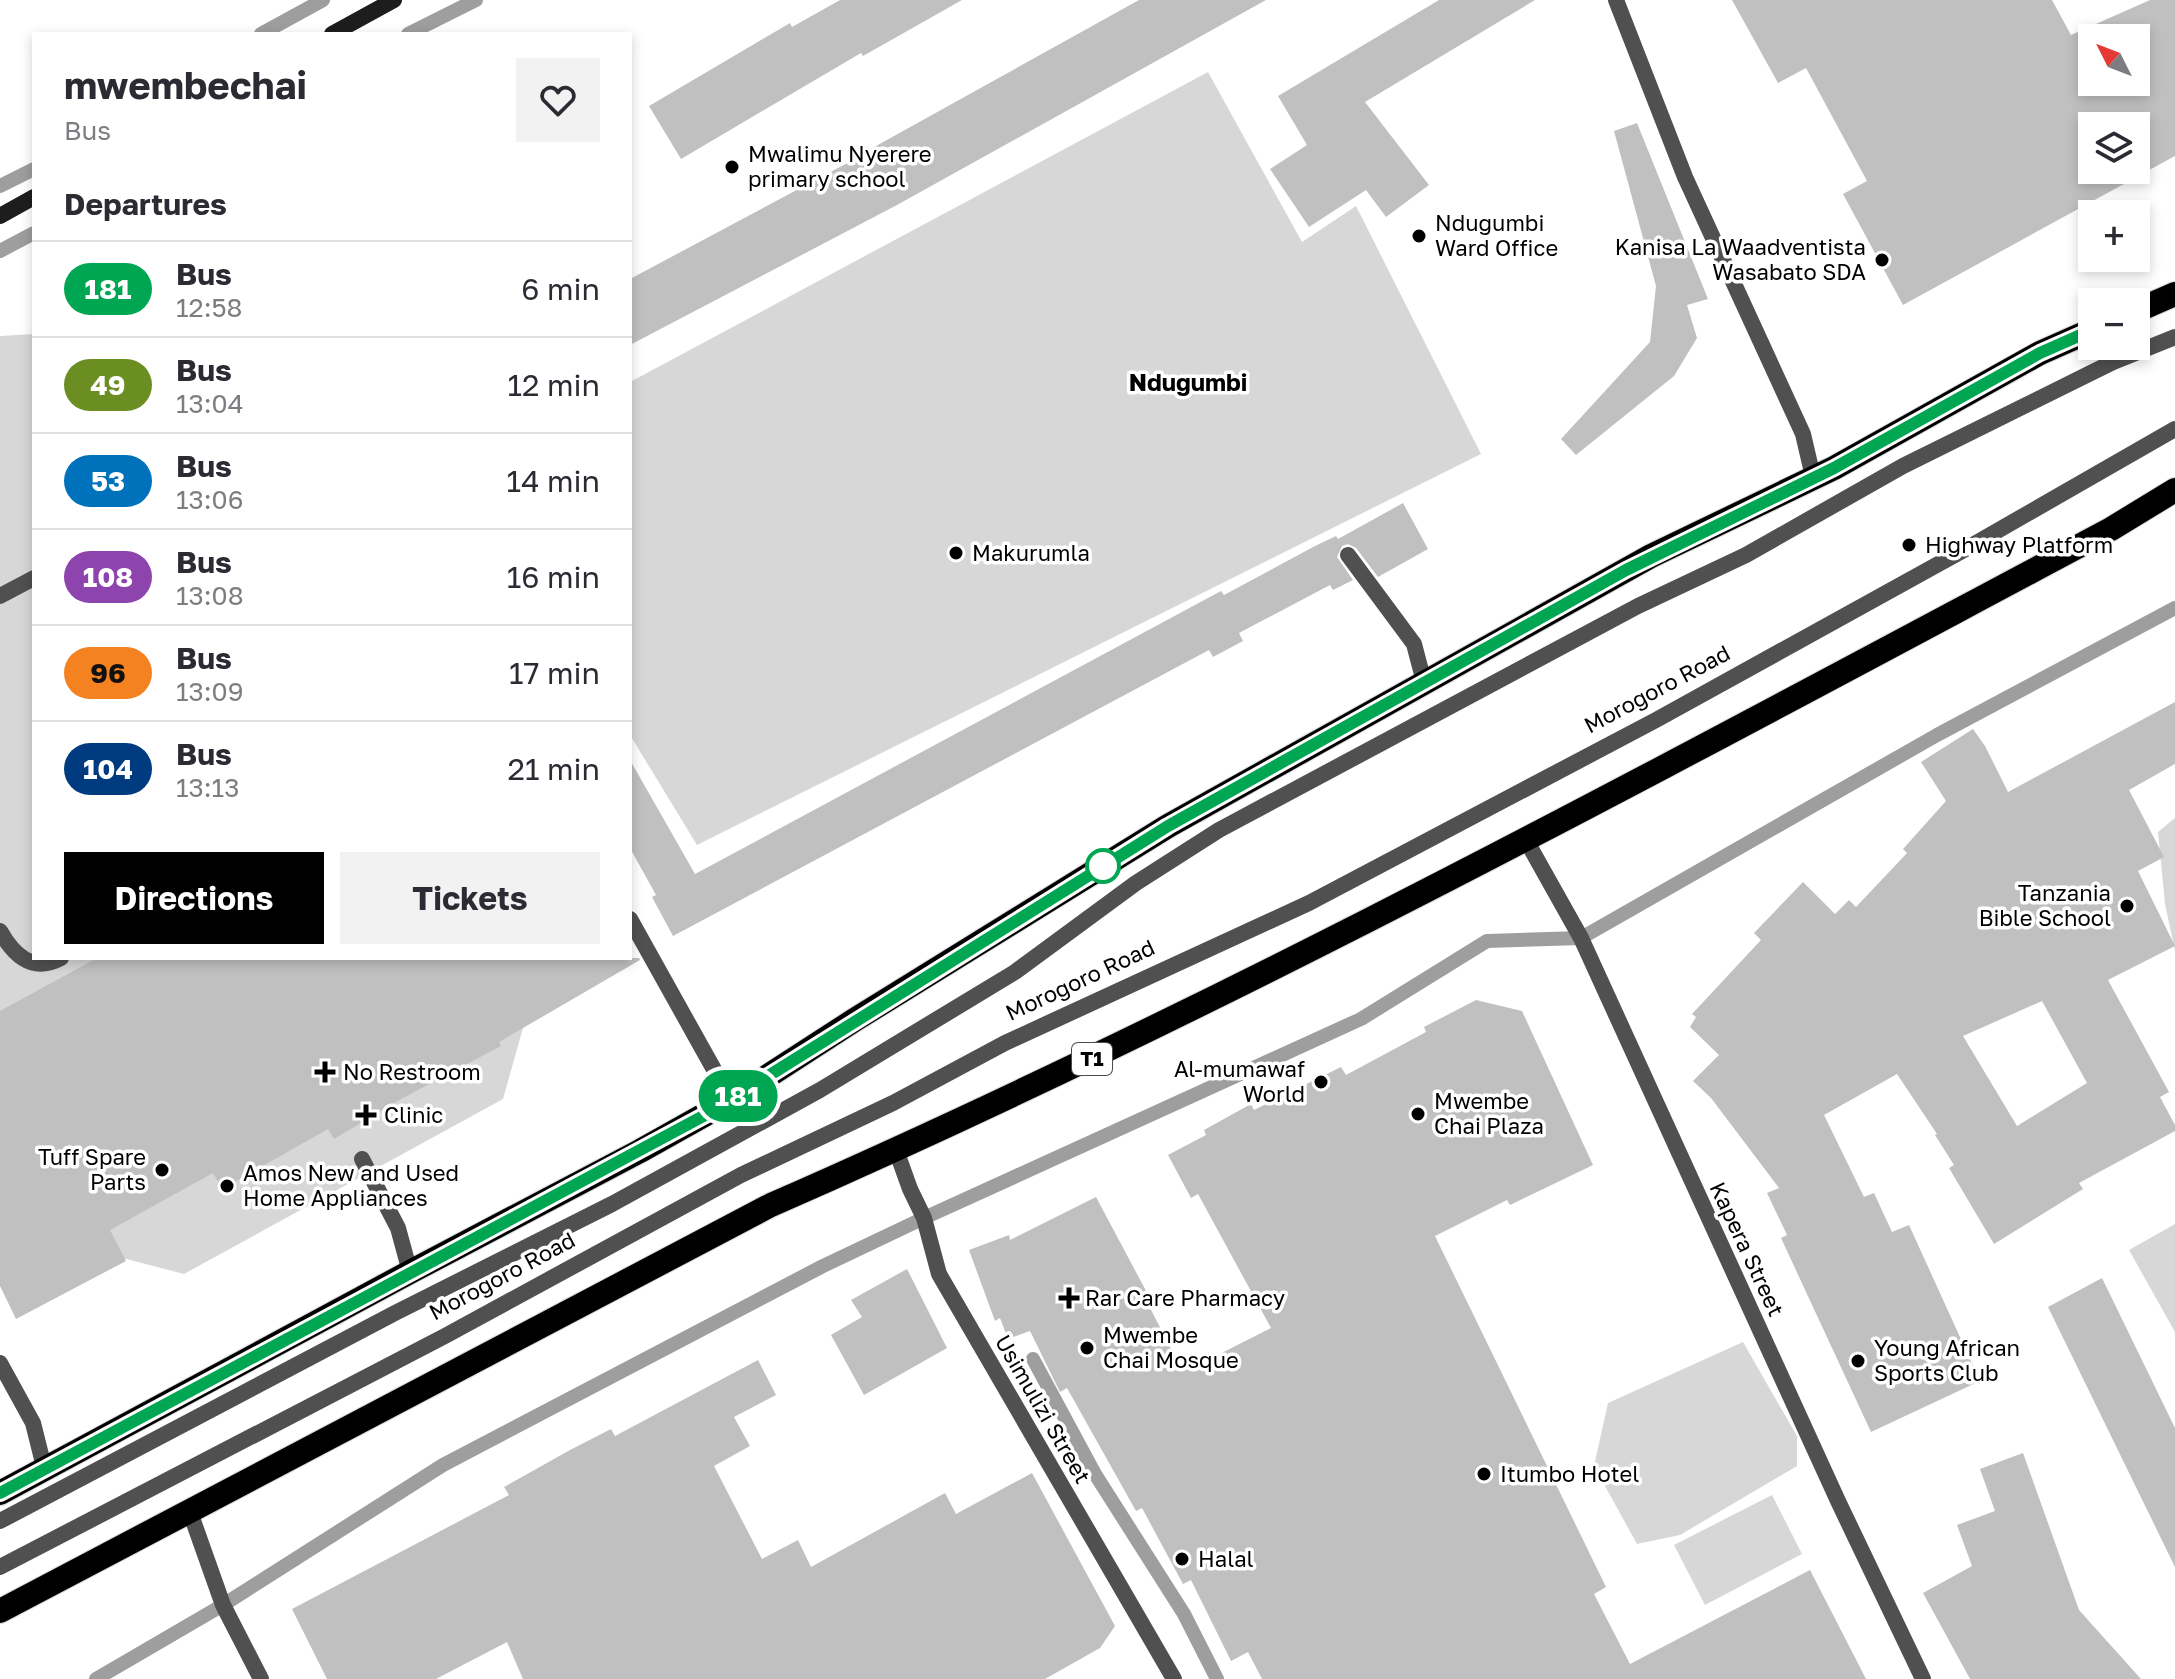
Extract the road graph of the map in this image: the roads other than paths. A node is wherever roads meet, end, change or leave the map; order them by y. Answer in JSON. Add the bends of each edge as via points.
{"nodes":[{"id":1,"x":394,"y":0,"type":"edge"},
{"id":2,"x":1616,"y":0,"type":"edge"},
{"id":3,"x":336,"y":32,"type":"edge"},
{"id":4,"x":32,"y":198,"type":"edge"},
{"id":5,"x":0,"y":216,"type":"edge"},
{"id":6,"x":2175,"y":294,"type":"edge"},
{"id":7,"x":2150,"y":305,"type":"edge"},
{"id":8,"x":2078,"y":336,"type":"edge"},
{"id":9,"x":2175,"y":337,"type":"edge"},
{"id":10,"x":2175,"y":429,"type":"edge"},
{"id":11,"x":1813,"y":477,"type":"junction"},
{"id":12,"x":2175,"y":490,"type":"edge"},
{"id":13,"x":1348,"y":555,"type":"dead end"},
{"id":14,"x":32,"y":579,"type":"edge"},
{"id":15,"x":0,"y":596,"type":"edge"},
{"id":16,"x":1424,"y":682,"type":"junction"},
{"id":17,"x":1526,"y":840,"type":"junction"},
{"id":18,"x":632,"y":923,"type":"edge"},
{"id":19,"x":0,"y":931,"type":"edge"},
{"id":20,"x":57,"y":960,"type":"edge"},
{"id":21,"x":731,"y":1100,"type":"junction"},
{"id":22,"x":896,"y":1150,"type":"junction"},
{"id":23,"x":362,"y":1159,"type":"dead end"},
{"id":24,"x":410,"y":1272,"type":"junction"},
{"id":25,"x":0,"y":1363,"type":"edge"},
{"id":26,"x":45,"y":1471,"type":"junction"},
{"id":27,"x":0,"y":1493,"type":"edge"},
{"id":28,"x":190,"y":1512,"type":"junction"},
{"id":29,"x":0,"y":1521,"type":"edge"},
{"id":30,"x":0,"y":1567,"type":"edge"},
{"id":31,"x":0,"y":1611,"type":"edge"},
{"id":32,"x":1170,"y":1678,"type":"edge"},
{"id":33,"x":261,"y":1679,"type":"edge"},
{"id":34,"x":1923,"y":1679,"type":"edge"}],
"edges":[{"from":1,"to":3,"type":"street"},
{"from":2,"to":11,"type":"street","via":[[1685,177],[1803,434]]},
{"from":4,"to":5,"type":"street"},
{"from":6,"to":7,"type":"highway"},
{"from":8,"to":11,"type":"highway","name":"Morogoro Road"},
{"from":9,"to":29,"type":"street","name":"Morogoro Road","via":[[1903,466],[1746,555],[1638,606],[1219,830],[1015,972],[820,1090],[612,1204]]},
{"from":10,"to":30,"type":"street","name":"Morogoro Road","via":[[1669,713],[1309,903],[1005,1043],[741,1175],[432,1343]]},
{"from":11,"to":16,"type":"highway","name":"Morogoro Road","via":[[1651,556]]},
{"from":12,"to":17,"type":"highway","number":"T1"},
{"from":13,"to":16,"type":"street","via":[[1414,644]]},
{"from":14,"to":15,"type":"street"},
{"from":16,"to":21,"type":"highway","name":"Morogoro Road","via":[[1168,826]]},
{"from":17,"to":22,"type":"highway","number":"T1","via":[[1156,1028]]},
{"from":17,"to":34,"type":"street","name":"Kapera Street","via":[[1581,938]]},
{"from":18,"to":21,"type":"street"},
{"from":19,"to":20,"type":"street","via":[[26,962],[48,965]]},
{"from":21,"to":24,"type":"highway","name":"Morogoro Road"},
{"from":22,"to":28,"type":"highway","number":"T1","via":[[771,1205]]},
{"from":22,"to":32,"type":"street","name":"Usimulizi Street","via":[[924,1218],[939,1274]]},
{"from":23,"to":24,"type":"street","via":[[398,1228]]},
{"from":24,"to":26,"type":"highway","name":"Morogoro Road"},
{"from":25,"to":26,"type":"street","via":[[33,1423]]},
{"from":26,"to":27,"type":"highway","name":"Morogoro Road"},
{"from":28,"to":31,"type":"highway","number":"T1"},
{"from":28,"to":33,"type":"street","via":[[223,1605]]}]}
